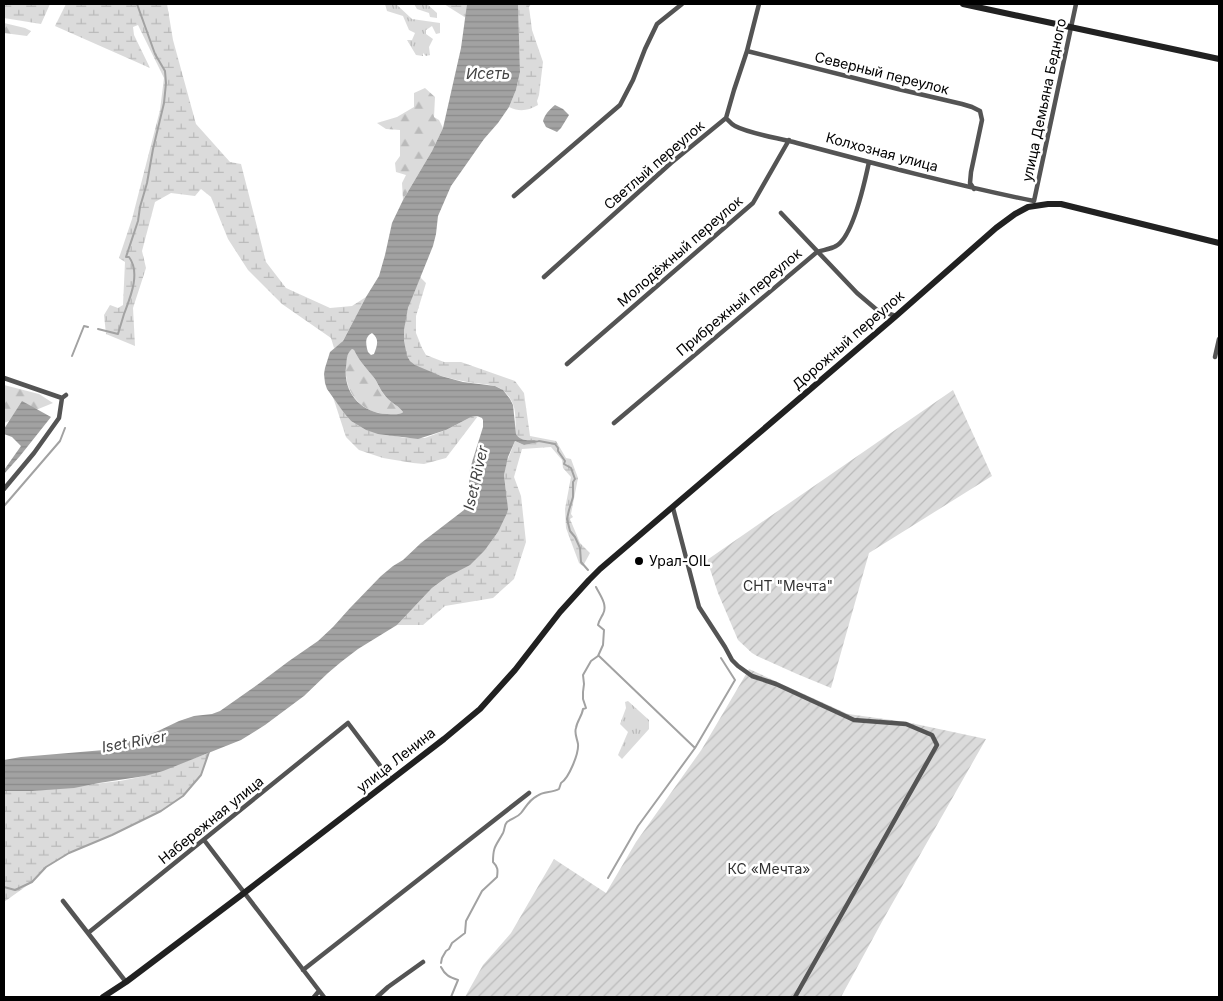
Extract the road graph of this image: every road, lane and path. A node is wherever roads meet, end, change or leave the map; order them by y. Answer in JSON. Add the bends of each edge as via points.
{"nodes":[{"id":1,"x":682,"y":4,"type":"edge"},
{"id":2,"x":759,"y":4,"type":"edge"},
{"id":3,"x":963,"y":4,"type":"edge"},
{"id":4,"x":1076,"y":4,"type":"edge"},
{"id":5,"x":1071,"y":26,"type":"junction"},
{"id":6,"x":747,"y":51,"type":"junction"},
{"id":7,"x":1219,"y":59,"type":"edge"},
{"id":8,"x":726,"y":118,"type":"junction"},
{"id":9,"x":789,"y":140,"type":"junction"},
{"id":10,"x":868,"y":162,"type":"junction"},
{"id":11,"x":974,"y":188,"type":"junction"},
{"id":12,"x":514,"y":196,"type":"dead end"},
{"id":13,"x":1035,"y":203,"type":"junction"},
{"id":14,"x":781,"y":213,"type":"dead end"},
{"id":15,"x":1219,"y":243,"type":"edge"},
{"id":16,"x":817,"y":252,"type":"junction"},
{"id":17,"x":544,"y":277,"type":"dead end"},
{"id":18,"x":896,"y":316,"type":"junction"},
{"id":19,"x":1219,"y":339,"type":"edge"},
{"id":20,"x":1215,"y":357,"type":"dead end"},
{"id":21,"x":567,"y":364,"type":"dead end"},
{"id":22,"x":4,"y":378,"type":"edge"},
{"id":23,"x":614,"y":423,"type":"dead end"},
{"id":24,"x":4,"y":488,"type":"edge"},
{"id":25,"x":673,"y":508,"type":"junction"},
{"id":26,"x":391,"y":780,"type":"junction"},
{"id":27,"x":529,"y":794,"type":"dead end"},
{"id":28,"x":204,"y":840,"type":"junction"},
{"id":29,"x":244,"y":892,"type":"junction"},
{"id":30,"x":63,"y":901,"type":"dead end"},
{"id":31,"x":88,"y":934,"type":"junction"},
{"id":32,"x":423,"y":962,"type":"dead end"},
{"id":33,"x":303,"y":970,"type":"junction"},
{"id":34,"x":126,"y":982,"type":"junction"},
{"id":35,"x":319,"y":991,"type":"junction"},
{"id":36,"x":104,"y":997,"type":"edge"},
{"id":37,"x":314,"y":997,"type":"edge"},
{"id":38,"x":324,"y":997,"type":"edge"},
{"id":39,"x":377,"y":997,"type":"edge"},
{"id":40,"x":795,"y":997,"type":"edge"}],
"edges":[{"from":1,"to":12,"type":"street","via":[[657,24],[620,105]]},
{"from":2,"to":6,"type":"street"},
{"from":3,"to":5,"type":"main road"},
{"from":4,"to":5,"type":"street","name":"улица Демьяна Бедного"},
{"from":5,"to":7,"type":"main road"},
{"from":5,"to":13,"type":"street","name":"улица Демьяна Бедного"},
{"from":6,"to":8,"type":"street"},
{"from":6,"to":11,"type":"street","name":"Северный переулок","via":[[980,111],[982,120],[970,172]]},
{"from":8,"to":9,"type":"street","name":"Колхозная улица","via":[[748,131]]},
{"from":8,"to":17,"type":"street","name":"Светлый переулок"},
{"from":9,"to":10,"type":"street","name":"Колхозная улица"},
{"from":9,"to":21,"type":"street","name":"Молодёжный переулок","via":[[753,203]]},
{"from":10,"to":11,"type":"street","name":"Колхозная улица"},
{"from":10,"to":16,"type":"street","name":"Прибрежный переулок","via":[[859,202],[846,233],[837,246]]},
{"from":11,"to":13,"type":"street","name":"Колхозная улица"},
{"from":13,"to":15,"type":"main road","name":"Дорожный переулок","via":[[1061,204]]},
{"from":13,"to":18,"type":"main road","name":"Дорожный переулок","via":[[996,228]]},
{"from":14,"to":16,"type":"street"},
{"from":16,"to":18,"type":"street","via":[[877,310]]},
{"from":16,"to":23,"type":"street","name":"Прибрежный переулок"},
{"from":18,"to":25,"type":"main road","name":"Дорожный переулок"},
{"from":19,"to":20,"type":"street"},
{"from":22,"to":24,"type":"street","via":[[64,396],[59,418]]},
{"from":25,"to":26,"type":"main road","name":"улица Ленина","via":[[589,580],[480,709]]},
{"from":25,"to":40,"type":"street","via":[[699,607],[738,666],[752,676],[854,720],[906,724],[932,735],[937,745]]},
{"from":26,"to":28,"type":"street","name":"Набережная улица","via":[[348,723]]},
{"from":26,"to":29,"type":"main road","name":"улица Ленина"},
{"from":27,"to":33,"type":"street"},
{"from":28,"to":29,"type":"street"},
{"from":28,"to":31,"type":"street","name":"Набережная улица"},
{"from":29,"to":33,"type":"street"},
{"from":29,"to":34,"type":"main road","name":"улица Ленина"},
{"from":30,"to":31,"type":"street"},
{"from":31,"to":34,"type":"street"},
{"from":32,"to":39,"type":"street"},
{"from":33,"to":35,"type":"street"},
{"from":34,"to":36,"type":"main road","name":"улица Ленина"},
{"from":35,"to":37,"type":"street"},
{"from":35,"to":38,"type":"street"}]}
